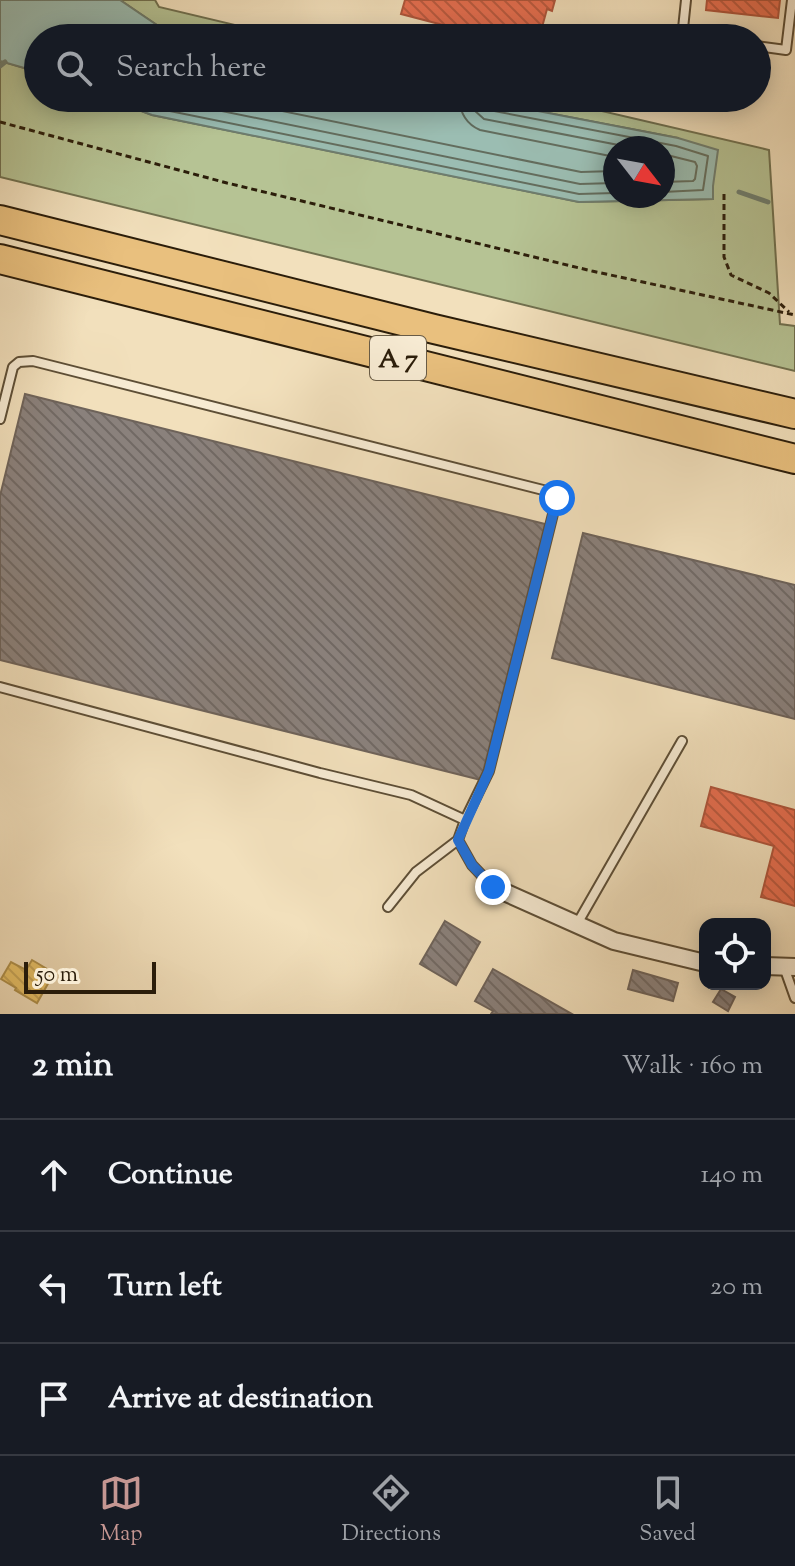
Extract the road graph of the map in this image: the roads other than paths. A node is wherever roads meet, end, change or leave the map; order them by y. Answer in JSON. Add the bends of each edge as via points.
{"nodes":[{"id":1,"x":686,"y":0,"type":"edge"},
{"id":2,"x":792,"y":0,"type":"edge"},
{"id":3,"x":683,"y":24,"type":"edge"},
{"id":4,"x":771,"y":48,"type":"edge"},
{"id":5,"x":0,"y":220,"type":"edge"},
{"id":6,"x":0,"y":259,"type":"edge"},
{"id":7,"x":795,"y":414,"type":"edge"},
{"id":8,"x":0,"y":419,"type":"edge"},
{"id":9,"x":795,"y":459,"type":"edge"},
{"id":10,"x":0,"y":687,"type":"edge"},
{"id":11,"x":682,"y":741,"type":"dead end"},
{"id":12,"x":465,"y":820,"type":"junction"},
{"id":13,"x":458,"y":840,"type":"junction"},
{"id":14,"x":493,"y":887,"type":"joint"},
{"id":15,"x":388,"y":907,"type":"dead end"},
{"id":16,"x":577,"y":924,"type":"junction"},
{"id":17,"x":699,"y":962,"type":"edge"},
{"id":18,"x":789,"y":967,"type":"edge"},
{"id":19,"x":795,"y":998,"type":"edge"}],
"edges":[{"from":1,"to":3,"type":"lane"},
{"from":2,"to":4,"type":"lane","via":[[786,50]]},
{"from":5,"to":7,"type":"highway","number":"A 7"},
{"from":6,"to":9,"type":"highway","number":"A 7"},
{"from":8,"to":12,"type":"lane","via":[[13,367],[33,361],[551,492],[557,498],[489,771]]},
{"from":10,"to":12,"type":"lane","via":[[411,795]]},
{"from":11,"to":16,"type":"lane"},
{"from":12,"to":13,"type":"lane"},
{"from":13,"to":14,"type":"lane"},
{"from":13,"to":15,"type":"lane","via":[[416,872]]},
{"from":14,"to":16,"type":"street"},
{"from":16,"to":17,"type":"street","via":[[614,941]]},
{"from":18,"to":19,"type":"lane"}]}
